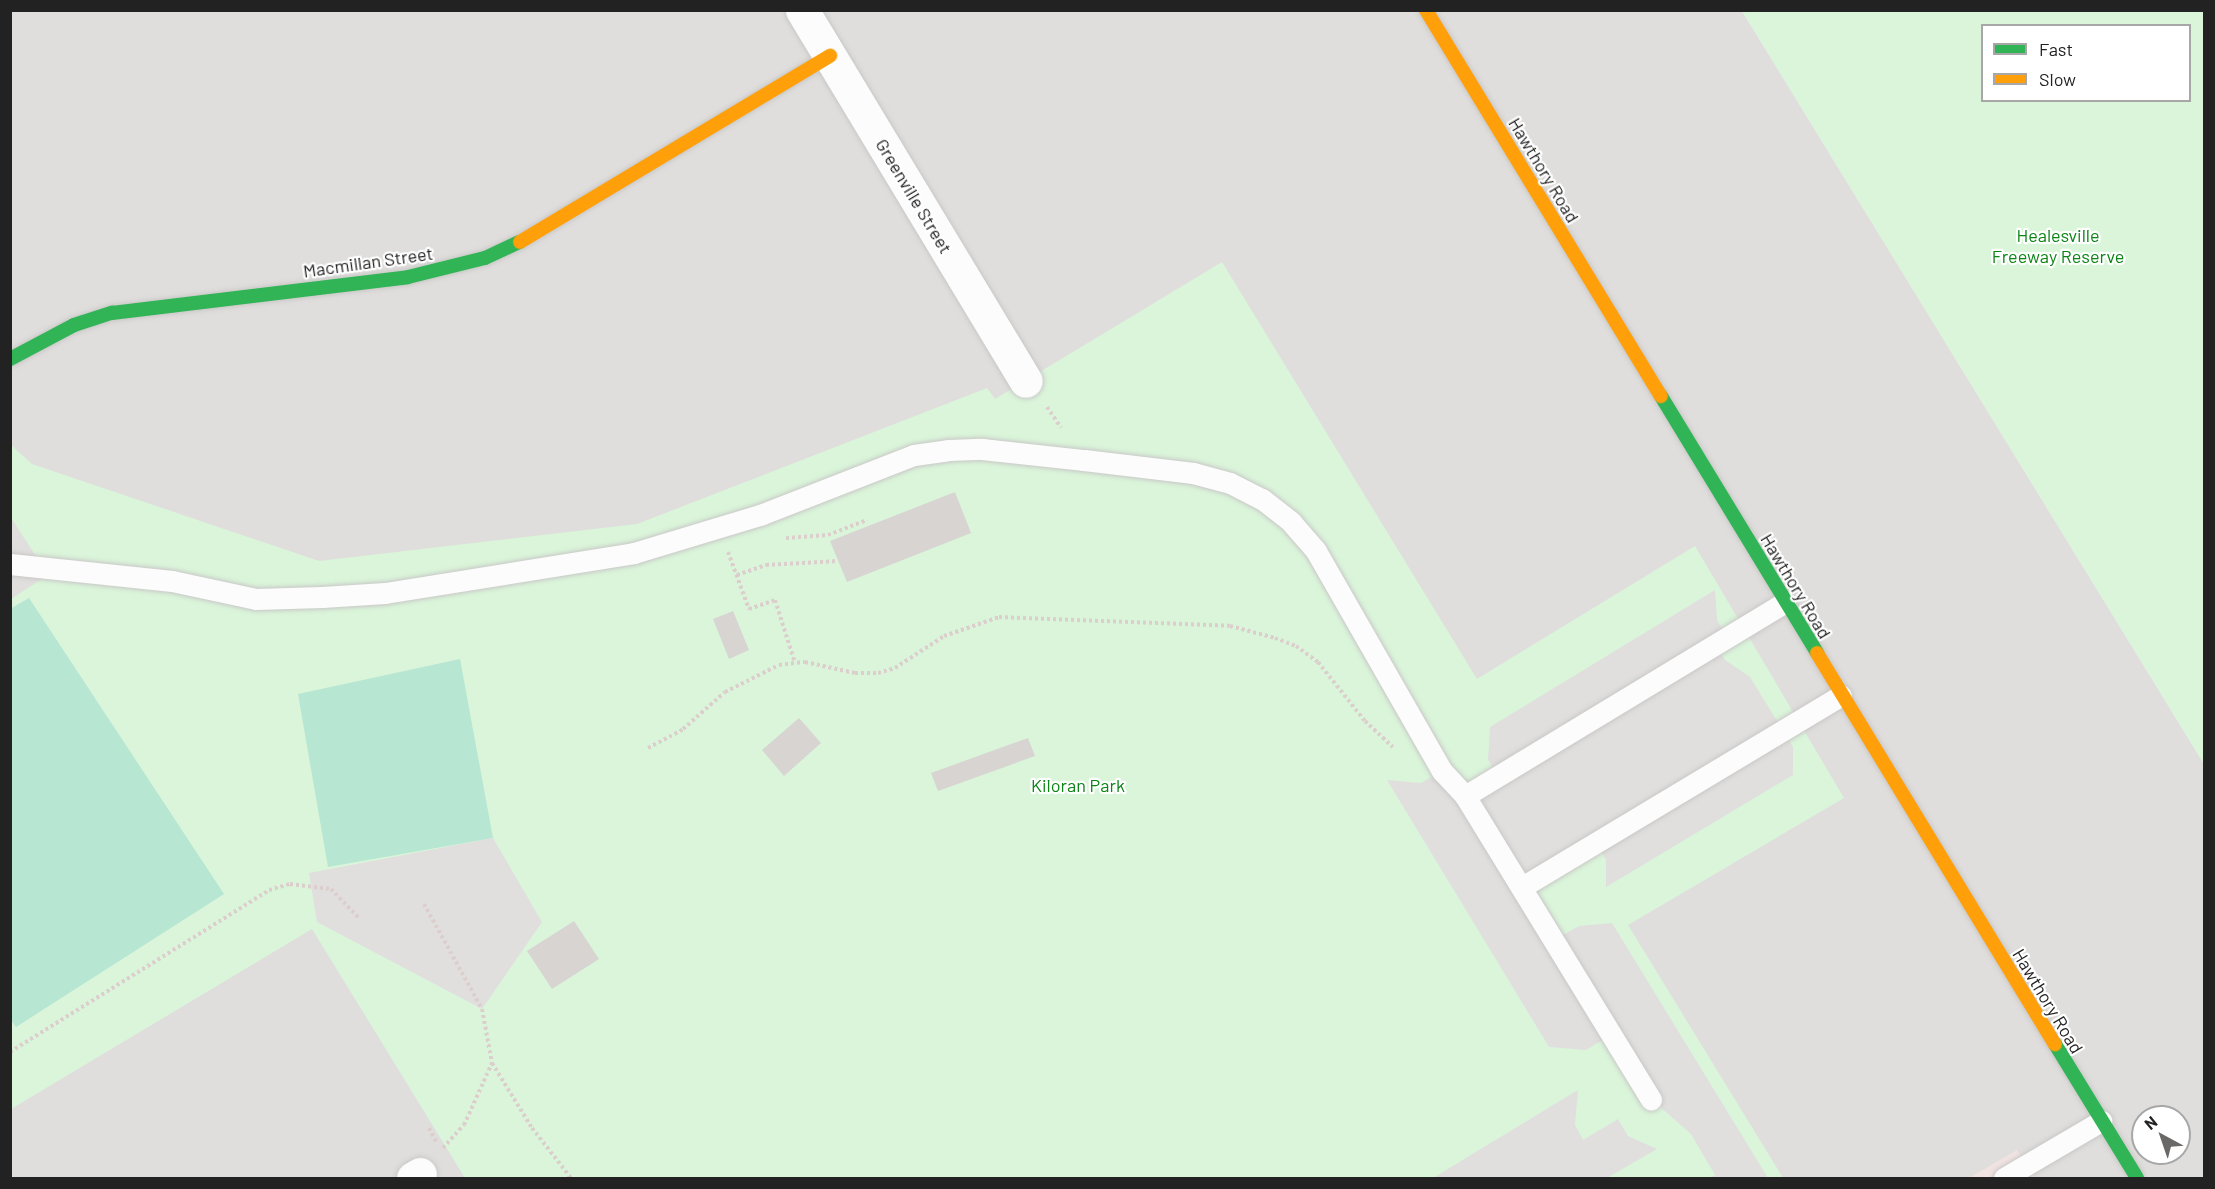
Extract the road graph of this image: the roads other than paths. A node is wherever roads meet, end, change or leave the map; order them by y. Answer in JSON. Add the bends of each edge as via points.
{"nodes":[{"id":1,"x":802,"y":10,"type":"edge"},
{"id":2,"x":1426,"y":10,"type":"edge"},
{"id":3,"x":830,"y":56,"type":"junction"},
{"id":4,"x":12,"y":356,"type":"edge"},
{"id":5,"x":1026,"y":381,"type":"road end"},
{"id":6,"x":10,"y":564,"type":"edge"},
{"id":7,"x":1785,"y":602,"type":"junction"},
{"id":8,"x":1841,"y":695,"type":"junction"},
{"id":9,"x":1465,"y":796,"type":"junction"},
{"id":10,"x":1522,"y":887,"type":"junction"},
{"id":11,"x":1651,"y":1099,"type":"dead end"},
{"id":12,"x":2101,"y":1121,"type":"junction"},
{"id":13,"x":2004,"y":1179,"type":"edge"},
{"id":14,"x":2137,"y":1179,"type":"edge"}],
"edges":[{"from":1,"to":3,"type":"street","name":"Greenville Street"},
{"from":2,"to":7,"type":"main road","name":"Hawthory Road"},
{"from":3,"to":4,"type":"main road","name":"Macmillan Street","via":[[520,242],[485,258],[408,278],[112,313],[74,325]]},
{"from":3,"to":5,"type":"street","name":"Greenville Street"},
{"from":6,"to":9,"type":"lane","via":[[172,581],[256,599],[385,592],[634,553],[760,515],[914,455],[982,449],[1193,472],[1230,483],[1263,499],[1292,522],[1345,598],[1442,771]]},
{"from":7,"to":8,"type":"main road","name":"Hawthory Road"},
{"from":7,"to":9,"type":"lane"},
{"from":8,"to":10,"type":"lane"},
{"from":8,"to":12,"type":"main road","name":"Hawthory Road"},
{"from":9,"to":10,"type":"lane"},
{"from":10,"to":11,"type":"lane"},
{"from":12,"to":13,"type":"lane"},
{"from":12,"to":14,"type":"main road","name":"Hawthory Road"}]}
